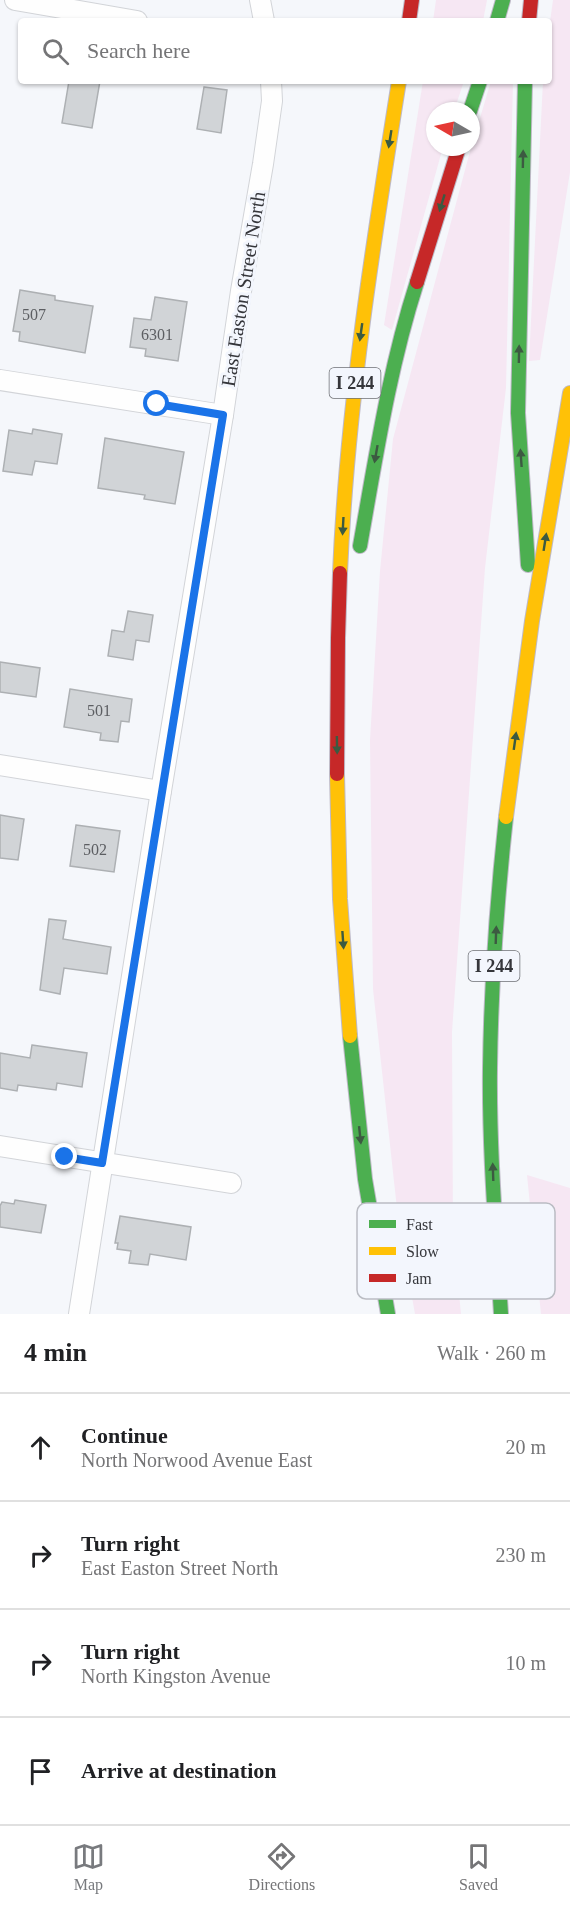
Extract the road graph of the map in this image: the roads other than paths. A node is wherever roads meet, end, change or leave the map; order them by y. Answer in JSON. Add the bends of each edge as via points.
{"nodes":[{"id":1,"x":15,"y":0,"type":"edge"},
{"id":2,"x":260,"y":0,"type":"edge"},
{"id":3,"x":412,"y":0,"type":"edge"},
{"id":4,"x":503,"y":0,"type":"edge"},
{"id":5,"x":531,"y":0,"type":"edge"},
{"id":6,"x":120,"y":18,"type":"edge"},
{"id":7,"x":263,"y":18,"type":"edge"},
{"id":8,"x":409,"y":18,"type":"edge"},
{"id":9,"x":498,"y":18,"type":"edge"},
{"id":10,"x":529,"y":18,"type":"edge"},
{"id":11,"x":271,"y":84,"type":"edge"},
{"id":12,"x":399,"y":84,"type":"edge"},
{"id":13,"x":479,"y":84,"type":"edge"},
{"id":14,"x":525,"y":84,"type":"edge"},
{"id":15,"x":473,"y":102,"type":"edge"},
{"id":16,"x":456,"y":156,"type":"edge"},
{"id":17,"x":0,"y":380,"type":"edge"},
{"id":18,"x":570,"y":393,"type":"edge"},
{"id":19,"x":223,"y":415,"type":"junction"},
{"id":20,"x":358,"y":559,"type":"dead end"},
{"id":21,"x":354,"y":582,"type":"dead end"},
{"id":22,"x":532,"y":621,"type":"junction"},
{"id":23,"x":336,"y":687,"type":"junction"},
{"id":24,"x":0,"y":765,"type":"edge"},
{"id":25,"x":161,"y":791,"type":"junction"},
{"id":26,"x":0,"y":1146,"type":"edge"},
{"id":27,"x":102,"y":1163,"type":"junction"},
{"id":28,"x":231,"y":1183,"type":"dead end"},
{"id":29,"x":370,"y":1203,"type":"edge"},
{"id":30,"x":494,"y":1203,"type":"edge"},
{"id":31,"x":386,"y":1299,"type":"edge"},
{"id":32,"x":500,"y":1299,"type":"edge"},
{"id":33,"x":79,"y":1314,"type":"edge"},
{"id":34,"x":388,"y":1314,"type":"edge"},
{"id":35,"x":501,"y":1314,"type":"edge"}],
"edges":[{"from":1,"to":6,"type":"street"},
{"from":2,"to":7,"type":"street"},
{"from":3,"to":8,"type":"highway"},
{"from":4,"to":9,"type":"highway"},
{"from":5,"to":10,"type":"highway"},
{"from":11,"to":19,"type":"street","name":"East Easton Street North","via":[[263,165]]},
{"from":12,"to":23,"type":"highway","number":"I 244","one_way":true,"via":[[356,369],[346,473]]},
{"from":13,"to":15,"type":"highway"},
{"from":22,"to":14,"type":"highway","one_way":true,"via":[[518,413]]},
{"from":16,"to":20,"type":"highway","one_way":true,"via":[[400,335]]},
{"from":17,"to":19,"type":"street"},
{"from":22,"to":18,"type":"highway","number":"I 244","one_way":true},
{"from":19,"to":25,"type":"street","name":"East Easton Street North"},
{"from":21,"to":23,"type":"highway"},
{"from":30,"to":22,"type":"highway","number":"I 244","one_way":true,"via":[[490,1068],[497,897]]},
{"from":23,"to":29,"type":"highway","number":"I 244","one_way":true,"via":[[339,885],[349,1028]]},
{"from":24,"to":25,"type":"street"},
{"from":25,"to":27,"type":"street","name":"East Easton Street North"},
{"from":26,"to":27,"type":"street"},
{"from":27,"to":28,"type":"street"},
{"from":27,"to":33,"type":"street","name":"East Easton Street North"},
{"from":31,"to":34,"type":"highway","number":"I 244","one_way":true},
{"from":35,"to":32,"type":"highway","number":"I 244","one_way":true}]}
